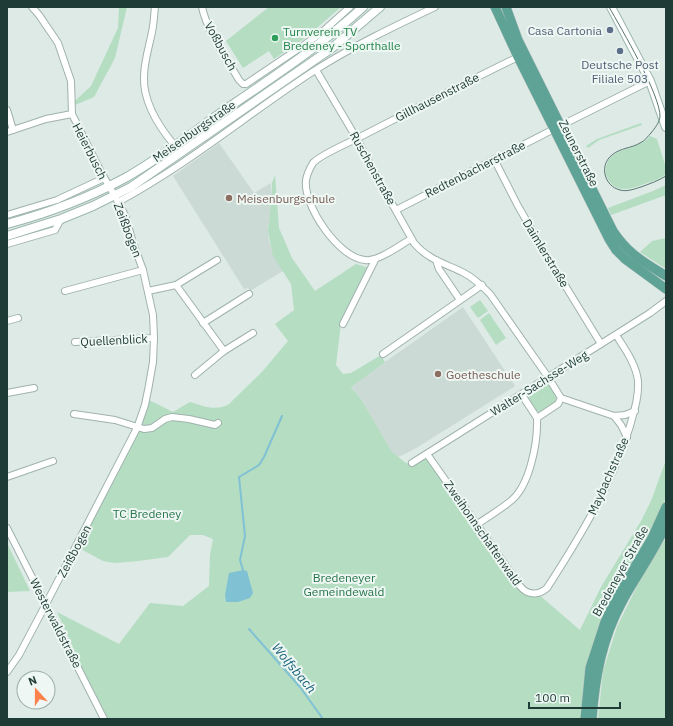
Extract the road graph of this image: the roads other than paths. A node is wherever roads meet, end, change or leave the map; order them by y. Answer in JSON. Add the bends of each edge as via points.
{"nodes":[{"id":1,"x":32,"y":7,"type":"edge"},
{"id":2,"x":155,"y":7,"type":"edge"},
{"id":3,"x":202,"y":7,"type":"edge"},
{"id":4,"x":350,"y":7,"type":"edge"},
{"id":5,"x":363,"y":7,"type":"edge"},
{"id":6,"x":380,"y":7,"type":"edge"},
{"id":7,"x":435,"y":7,"type":"edge"},
{"id":8,"x":495,"y":7,"type":"edge"},
{"id":9,"x":506,"y":7,"type":"edge"},
{"id":10,"x":611,"y":7,"type":"edge"},
{"id":11,"x":518,"y":57,"type":"junction"},
{"id":12,"x":316,"y":70,"type":"junction"},
{"id":13,"x":650,"y":81,"type":"junction"},
{"id":14,"x":7,"y":110,"type":"edge"},
{"id":15,"x":72,"y":114,"type":"junction"},
{"id":16,"x":666,"y":127,"type":"edge"},
{"id":17,"x":557,"y":128,"type":"junction"},
{"id":18,"x":10,"y":131,"type":"edge"},
{"id":19,"x":357,"y":139,"type":"junction"},
{"id":20,"x":175,"y":146,"type":"junction"},
{"id":21,"x":494,"y":159,"type":"junction"},
{"id":22,"x":104,"y":178,"type":"junction"},
{"id":23,"x":108,"y":186,"type":"junction"},
{"id":24,"x":116,"y":199,"type":"junction"},
{"id":25,"x":396,"y":210,"type":"junction"},
{"id":26,"x":7,"y":215,"type":"edge"},
{"id":27,"x":61,"y":219,"type":"junction"},
{"id":28,"x":7,"y":224,"type":"edge"},
{"id":29,"x":7,"y":236,"type":"edge"},
{"id":30,"x":412,"y":239,"type":"junction"},
{"id":31,"x":7,"y":244,"type":"edge"},
{"id":32,"x":217,"y":260,"type":"dead end"},
{"id":33,"x":375,"y":260,"type":"junction"},
{"id":34,"x":436,"y":260,"type":"junction"},
{"id":35,"x":143,"y":270,"type":"junction"},
{"id":36,"x":666,"y":276,"type":"edge"},
{"id":37,"x":176,"y":285,"type":"junction"},
{"id":38,"x":482,"y":285,"type":"junction"},
{"id":39,"x":666,"y":289,"type":"edge"},
{"id":40,"x":65,"y":291,"type":"dead end"},
{"id":41,"x":148,"y":291,"type":"junction"},
{"id":42,"x":249,"y":294,"type":"dead end"},
{"id":43,"x":460,"y":300,"type":"junction"},
{"id":44,"x":666,"y":301,"type":"edge"},
{"id":45,"x":18,"y":318,"type":"dead end"},
{"id":46,"x":7,"y":321,"type":"edge"},
{"id":47,"x":203,"y":323,"type":"junction"},
{"id":48,"x":343,"y":324,"type":"dead end"},
{"id":49,"x":253,"y":333,"type":"dead end"},
{"id":50,"x":616,"y":335,"type":"junction"},
{"id":51,"x":154,"y":338,"type":"junction"},
{"id":52,"x":75,"y":342,"type":"dead end"},
{"id":53,"x":602,"y":344,"type":"junction"},
{"id":54,"x":224,"y":351,"type":"junction"},
{"id":55,"x":383,"y":354,"type":"dead end"},
{"id":56,"x":195,"y":376,"type":"dead end"},
{"id":57,"x":548,"y":378,"type":"junction"},
{"id":58,"x":34,"y":388,"type":"dead end"},
{"id":59,"x":7,"y":393,"type":"edge"},
{"id":60,"x":522,"y":395,"type":"junction"},
{"id":61,"x":561,"y":398,"type":"junction"},
{"id":62,"x":635,"y":410,"type":"junction"},
{"id":63,"x":74,"y":414,"type":"dead end"},
{"id":64,"x":614,"y":416,"type":"junction"},
{"id":65,"x":537,"y":418,"type":"junction"},
{"id":66,"x":218,"y":423,"type":"dead end"},
{"id":67,"x":138,"y":428,"type":"junction"},
{"id":68,"x":627,"y":437,"type":"junction"},
{"id":69,"x":428,"y":454,"type":"junction"},
{"id":70,"x":52,"y":461,"type":"dead end"},
{"id":71,"x":412,"y":463,"type":"dead end"},
{"id":72,"x":7,"y":477,"type":"edge"},
{"id":73,"x":666,"y":507,"type":"edge"},
{"id":74,"x":476,"y":525,"type":"junction"},
{"id":75,"x":666,"y":525,"type":"edge"},
{"id":76,"x":7,"y":528,"type":"edge"},
{"id":77,"x":547,"y":588,"type":"joint"},
{"id":78,"x":46,"y":604,"type":"junction"},
{"id":79,"x":7,"y":672,"type":"edge"},
{"id":80,"x":104,"y":719,"type":"edge"},
{"id":81,"x":585,"y":719,"type":"edge"},
{"id":82,"x":592,"y":719,"type":"edge"}],
"edges":[{"from":1,"to":15,"type":"street","name":"Heierbusch","via":[[58,43],[71,81]]},
{"from":2,"to":20,"type":"street","via":[[144,88],[153,115]]},
{"from":3,"to":4,"type":"street","name":"Voßbusch","via":[[211,31],[243,84],[250,83],[321,33]]},
{"from":5,"to":20,"type":"main road","name":"Meisenburgstraße","via":[[326,40]]},
{"from":6,"to":24,"type":"main road","name":"Meisenburgstraße","via":[[310,64]]},
{"from":7,"to":12,"type":"street","name":"Meisenburgstraße","via":[[374,36]]},
{"from":8,"to":11,"type":"main road","name":"Zeunerstraße"},
{"from":9,"to":17,"type":"main road","name":"Zeunerstraße"},
{"from":10,"to":13,"type":"main road"},
{"from":11,"to":17,"type":"main road","name":"Zeunerstraße"},
{"from":11,"to":19,"type":"street","name":"Gillhausenstraße"},
{"from":12,"to":19,"type":"street","name":"Ruschenstraße"},
{"from":12,"to":24,"type":"street","name":"Meisenburgstraße","via":[[141,190]]},
{"from":13,"to":16,"type":"main road"},
{"from":13,"to":17,"type":"street","name":"Redtenbacherstraße"},
{"from":14,"to":18,"type":"street"},
{"from":15,"to":18,"type":"street"},
{"from":15,"to":22,"type":"street","name":"Heierbusch"},
{"from":17,"to":21,"type":"street","name":"Redtenbacherstraße"},
{"from":17,"to":36,"type":"main road","name":"Zeunerstraße","via":[[620,242],[635,256]]},
{"from":17,"to":39,"type":"main road","name":"Zeunerstraße","via":[[616,250],[635,268]]},
{"from":19,"to":25,"type":"street","name":"Ruschenstraße"},
{"from":19,"to":33,"type":"street","name":"Gillhausenstraße","via":[[314,162],[307,174],[306,186],[317,217],[335,242],[355,258]]},
{"from":20,"to":23,"type":"main road","name":"Meisenburgstraße"},
{"from":21,"to":25,"type":"street","name":"Redtenbacherstraße"},
{"from":21,"to":53,"type":"street","name":"Daimlerstraße","via":[[547,256]]},
{"from":22,"to":23,"type":"street","name":"Heierbusch"},
{"from":22,"to":26,"type":"street","via":[[57,200]]},
{"from":23,"to":24,"type":"street","name":"Heierbusch"},
{"from":23,"to":28,"type":"main road","name":"Meisenburgstraße","via":[[44,214]]},
{"from":24,"to":27,"type":"main road","name":"Meisenburgstraße"},
{"from":24,"to":35,"type":"street","name":"Zeißbogen","via":[[126,218]]},
{"from":25,"to":30,"type":"street","name":"Ruschenstraße"},
{"from":27,"to":29,"type":"main road","name":"Meisenburgstraße"},
{"from":27,"to":31,"type":"street","name":"Meisenburgstraße","via":[[55,230]]},
{"from":30,"to":33,"type":"street"},
{"from":30,"to":34,"type":"street","name":"Ruschenstraße","via":[[422,252]]},
{"from":32,"to":37,"type":"street"},
{"from":33,"to":48,"type":"street"},
{"from":34,"to":38,"type":"street","name":"Ruschenstraße"},
{"from":34,"to":43,"type":"street","name":"Ruschenstraße","via":[[439,269]]},
{"from":35,"to":40,"type":"street"},
{"from":35,"to":41,"type":"street","name":"Zeißbogen"},
{"from":37,"to":41,"type":"street"},
{"from":37,"to":47,"type":"street"},
{"from":38,"to":43,"type":"street"},
{"from":38,"to":57,"type":"street","name":"Ruschenstraße"},
{"from":41,"to":51,"type":"street","name":"Zeißbogen"},
{"from":42,"to":47,"type":"street"},
{"from":43,"to":55,"type":"street"},
{"from":44,"to":50,"type":"street","name":"Walter-Sachsse-Weg"},
{"from":45,"to":46,"type":"street"},
{"from":47,"to":54,"type":"street"},
{"from":49,"to":54,"type":"street"},
{"from":50,"to":53,"type":"street","name":"Walter-Sachsse-Weg"},
{"from":50,"to":62,"type":"street","name":"Maybachstraße","via":[[636,372],[638,394]]},
{"from":51,"to":52,"type":"street","name":"Quellenblick"},
{"from":51,"to":67,"type":"street","name":"Zeißbogen","via":[[149,385]]},
{"from":53,"to":57,"type":"street","name":"Walter-Sachsse-Weg"},
{"from":54,"to":56,"type":"street"},
{"from":57,"to":60,"type":"street","name":"Walter-Sachsse-Weg"},
{"from":57,"to":61,"type":"street","name":"Ruschenstraße"},
{"from":58,"to":59,"type":"street"},
{"from":60,"to":65,"type":"street"},
{"from":60,"to":69,"type":"street","name":"Walter-Sachsse-Weg"},
{"from":61,"to":64,"type":"street"},
{"from":61,"to":65,"type":"street","via":[[558,404]]},
{"from":62,"to":64,"type":"street","via":[[625,415]]},
{"from":62,"to":68,"type":"street","name":"Maybachstraße"},
{"from":63,"to":67,"type":"street","via":[[115,420]]},
{"from":64,"to":68,"type":"street"},
{"from":65,"to":74,"type":"street","via":[[536,441],[530,466],[519,492],[512,500]]},
{"from":66,"to":67,"type":"street","via":[[215,425],[172,417],[152,428]]},
{"from":67,"to":78,"type":"street","name":"Zeißbogen"},
{"from":68,"to":77,"type":"street","name":"Maybachstraße","via":[[601,496],[574,546]]},
{"from":69,"to":71,"type":"street","name":"Walter-Sachsse-Weg"},
{"from":69,"to":74,"type":"street","name":"Zweihonnschaftenwald"},
{"from":70,"to":72,"type":"street"},
{"from":73,"to":81,"type":"main road","name":"Bredeneyer Straße","via":[[652,538],[616,598],[605,622],[590,668]]},
{"from":74,"to":77,"type":"street","name":"Zweihonnschaftenwald","via":[[524,591],[536,594]]},
{"from":75,"to":82,"type":"main road","name":"Bredeneyer Straße","via":[[611,625],[597,670]]},
{"from":76,"to":78,"type":"street","name":"Westerwaldstraße"},
{"from":78,"to":79,"type":"street","name":"Zeißbogen"},
{"from":78,"to":80,"type":"street","name":"Westerwaldstraße"}]}
